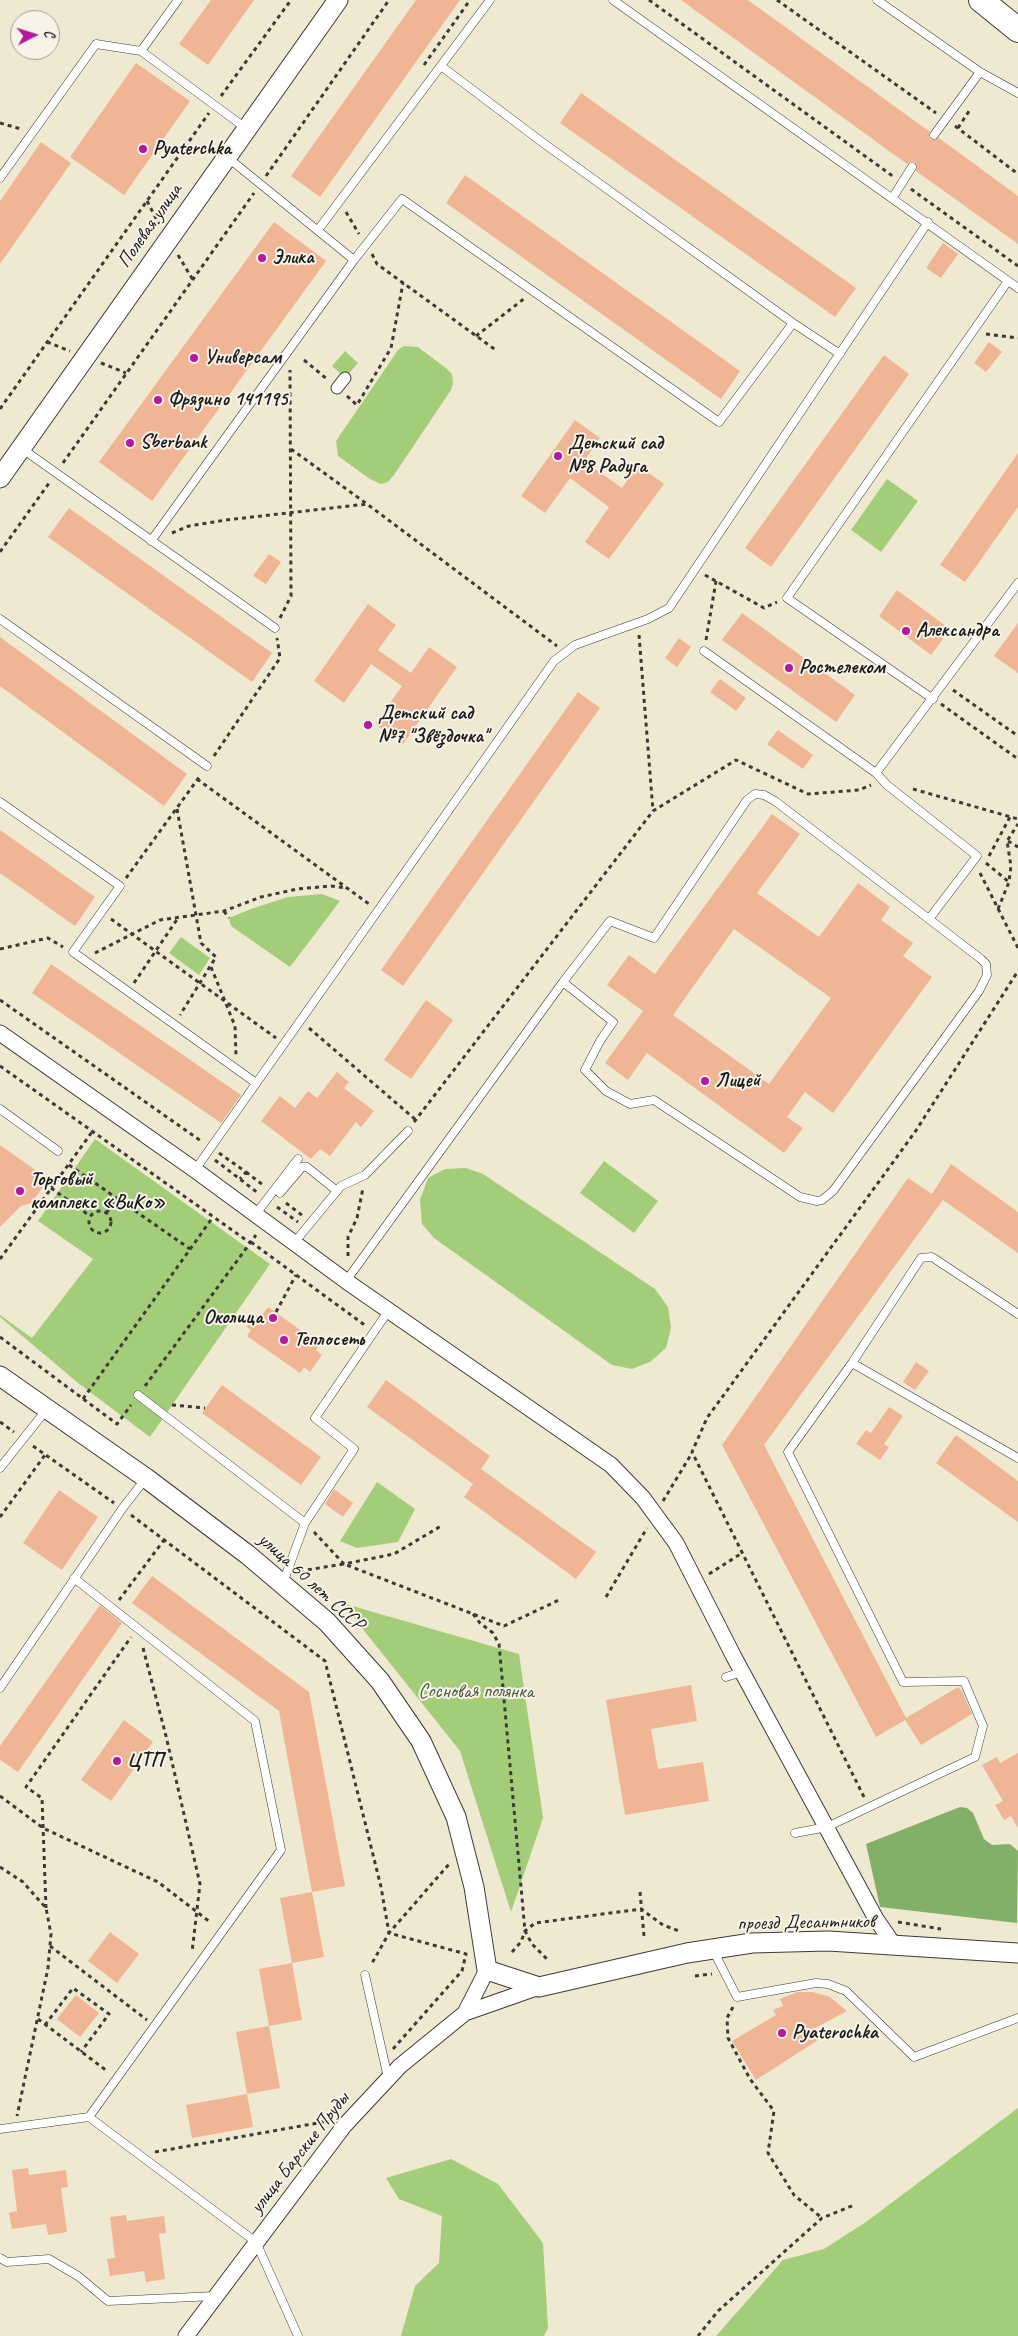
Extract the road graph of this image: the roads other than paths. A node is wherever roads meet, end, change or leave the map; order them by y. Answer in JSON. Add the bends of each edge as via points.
{"nodes":[{"id":1,"x":178,"y":0,"type":"edge"},
{"id":2,"x":338,"y":0,"type":"edge"},
{"id":3,"x":490,"y":0,"type":"edge"},
{"id":4,"x":613,"y":0,"type":"edge"},
{"id":5,"x":877,"y":0,"type":"edge"},
{"id":6,"x":981,"y":0,"type":"edge"},
{"id":7,"x":1018,"y":30,"type":"edge"},
{"id":8,"x":141,"y":52,"type":"junction"},
{"id":9,"x":441,"y":66,"type":"junction"},
{"id":10,"x":980,"y":72,"type":"junction"},
{"id":11,"x":1018,"y":93,"type":"edge"},
{"id":12,"x":247,"y":129,"type":"junction"},
{"id":13,"x":934,"y":135,"type":"dead end"},
{"id":14,"x":227,"y":157,"type":"junction"},
{"id":15,"x":912,"y":167,"type":"dead end"},
{"id":16,"x":0,"y":178,"type":"edge"},
{"id":17,"x":893,"y":198,"type":"junction"},
{"id":18,"x":928,"y":222,"type":"junction"},
{"id":19,"x":318,"y":230,"type":"junction"},
{"id":20,"x":354,"y":260,"type":"junction"},
{"id":21,"x":1008,"y":280,"type":"junction"},
{"id":22,"x":1018,"y":288,"type":"edge"},
{"id":23,"x":793,"y":323,"type":"junction"},
{"id":24,"x":840,"y":354,"type":"junction"},
{"id":25,"x":345,"y":378,"type":"dead end"},
{"id":26,"x":337,"y":388,"type":"dead end"},
{"id":27,"x":21,"y":448,"type":"junction"},
{"id":28,"x":0,"y":478,"type":"edge"},
{"id":29,"x":151,"y":541,"type":"junction"},
{"id":30,"x":1017,"y":588,"type":"edge"},
{"id":31,"x":0,"y":619,"type":"edge"},
{"id":32,"x":275,"y":628,"type":"road end"},
{"id":33,"x":704,"y":651,"type":"road end"},
{"id":34,"x":933,"y":699,"type":"junction"},
{"id":35,"x":207,"y":766,"type":"road end"},
{"id":36,"x":876,"y":773,"type":"junction"},
{"id":37,"x":0,"y":802,"type":"edge"},
{"id":38,"x":929,"y":919,"type":"junction"},
{"id":39,"x":564,"y":982,"type":"junction"},
{"id":40,"x":0,"y":1032,"type":"edge"},
{"id":41,"x":256,"y":1083,"type":"junction"},
{"id":42,"x":0,"y":1109,"type":"edge"},
{"id":43,"x":408,"y":1131,"type":"dead end"},
{"id":44,"x":58,"y":1151,"type":"dead end"},
{"id":45,"x":298,"y":1159,"type":"dead end"},
{"id":46,"x":195,"y":1170,"type":"junction"},
{"id":47,"x":337,"y":1191,"type":"junction"},
{"id":48,"x":280,"y":1193,"type":"dead end"},
{"id":49,"x":260,"y":1218,"type":"junction"},
{"id":50,"x":294,"y":1243,"type":"junction"},
{"id":51,"x":350,"y":1276,"type":"junction"},
{"id":52,"x":389,"y":1310,"type":"junction"},
{"id":53,"x":1018,"y":1314,"type":"edge"},
{"id":54,"x":852,"y":1363,"type":"junction"},
{"id":55,"x":0,"y":1376,"type":"edge"},
{"id":56,"x":138,"y":1395,"type":"road end"},
{"id":57,"x":47,"y":1409,"type":"junction"},
{"id":58,"x":1018,"y":1458,"type":"edge"},
{"id":59,"x":0,"y":1468,"type":"edge"},
{"id":60,"x":146,"y":1478,"type":"junction"},
{"id":61,"x":305,"y":1523,"type":"junction"},
{"id":62,"x":74,"y":1578,"type":"junction"},
{"id":63,"x":284,"y":1578,"type":"junction"},
{"id":64,"x":742,"y":1672,"type":"junction"},
{"id":65,"x":726,"y":1677,"type":"dead end"},
{"id":66,"x":0,"y":1688,"type":"edge"},
{"id":67,"x":827,"y":1827,"type":"junction"},
{"id":68,"x":795,"y":1833,"type":"dead end"},
{"id":69,"x":894,"y":1945,"type":"junction"},
{"id":70,"x":713,"y":1949,"type":"junction"},
{"id":71,"x":1018,"y":1953,"type":"edge"},
{"id":72,"x":488,"y":1970,"type":"junction"},
{"id":73,"x":365,"y":1975,"type":"road end"},
{"id":74,"x":539,"y":1987,"type":"junction"},
{"id":75,"x":465,"y":2013,"type":"junction"},
{"id":76,"x":1018,"y":2018,"type":"edge"},
{"id":77,"x":388,"y":2079,"type":"junction"},
{"id":78,"x":89,"y":2117,"type":"junction"},
{"id":79,"x":0,"y":2129,"type":"edge"},
{"id":80,"x":256,"y":2242,"type":"junction"},
{"id":81,"x":0,"y":2258,"type":"edge"},
{"id":82,"x":215,"y":2296,"type":"junction"},
{"id":83,"x":186,"y":2336,"type":"edge"},
{"id":84,"x":298,"y":2336,"type":"edge"}],
"edges":[{"from":1,"to":8,"type":"lane"},
{"from":2,"to":12,"type":"street","name":"Полевая улица"},
{"from":3,"to":9,"type":"lane"},
{"from":4,"to":17,"type":"lane"},
{"from":5,"to":10,"type":"lane"},
{"from":6,"to":7,"type":"main road"},
{"from":8,"to":12,"type":"lane"},
{"from":8,"to":16,"type":"lane","via":[[96,44]]},
{"from":9,"to":19,"type":"lane"},
{"from":9,"to":23,"type":"lane"},
{"from":10,"to":11,"type":"lane"},
{"from":10,"to":13,"type":"lane"},
{"from":12,"to":14,"type":"street","name":"Полевая улица"},
{"from":14,"to":19,"type":"lane"},
{"from":14,"to":27,"type":"street","name":"Полевая улица"},
{"from":15,"to":17,"type":"lane"},
{"from":17,"to":18,"type":"lane"},
{"from":18,"to":21,"type":"lane"},
{"from":18,"to":24,"type":"lane"},
{"from":19,"to":20,"type":"lane"},
{"from":20,"to":23,"type":"lane","via":[[402,199],[719,422]]},
{"from":20,"to":29,"type":"lane"},
{"from":21,"to":22,"type":"lane"},
{"from":21,"to":34,"type":"lane","via":[[787,598]]},
{"from":23,"to":24,"type":"lane"},
{"from":24,"to":41,"type":"lane","via":[[669,608],[638,623],[575,644],[554,660]]},
{"from":25,"to":26,"type":"street"},
{"from":27,"to":28,"type":"street","name":"Полевая улица"},
{"from":27,"to":29,"type":"lane"},
{"from":29,"to":32,"type":"lane"},
{"from":30,"to":34,"type":"lane"},
{"from":31,"to":35,"type":"lane"},
{"from":33,"to":36,"type":"lane"},
{"from":34,"to":36,"type":"lane"},
{"from":36,"to":38,"type":"lane","via":[[977,856]]},
{"from":37,"to":41,"type":"lane","via":[[120,886],[73,952]]},
{"from":38,"to":39,"type":"lane","via":[[775,801],[755,794],[747,800],[654,938],[610,921]]},
{"from":38,"to":39,"type":"lane","via":[[986,964],[988,975],[832,1191],[822,1200],[800,1197],[654,1100],[630,1104],[606,1091],[585,1070],[614,1022]]},
{"from":39,"to":51,"type":"lane"},
{"from":40,"to":46,"type":"street"},
{"from":41,"to":46,"type":"lane"},
{"from":42,"to":44,"type":"lane"},
{"from":43,"to":47,"type":"lane","via":[[365,1175]]},
{"from":45,"to":49,"type":"lane"},
{"from":46,"to":49,"type":"street"},
{"from":47,"to":48,"type":"lane","via":[[306,1167],[296,1173]]},
{"from":47,"to":50,"type":"lane"},
{"from":49,"to":50,"type":"street"},
{"from":50,"to":51,"type":"street"},
{"from":51,"to":52,"type":"street"},
{"from":52,"to":61,"type":"lane","via":[[315,1418],[354,1449]]},
{"from":52,"to":64,"type":"street","via":[[611,1465],[643,1498],[676,1543]]},
{"from":53,"to":54,"type":"lane","via":[[932,1257],[921,1258]]},
{"from":54,"to":58,"type":"lane"},
{"from":54,"to":67,"type":"lane","via":[[788,1452],[903,1682],[964,1681],[983,1726],[975,1757]]},
{"from":55,"to":57,"type":"street","name":"улица 60 лет СССР"},
{"from":56,"to":61,"type":"lane"},
{"from":57,"to":59,"type":"lane"},
{"from":57,"to":60,"type":"street","name":"улица 60 лет СССР"},
{"from":60,"to":62,"type":"lane"},
{"from":60,"to":63,"type":"street","name":"улица 60 лет СССР"},
{"from":61,"to":63,"type":"lane"},
{"from":62,"to":66,"type":"lane"},
{"from":62,"to":78,"type":"lane","via":[[255,1722],[280,1850]]},
{"from":63,"to":72,"type":"street","name":"улица 60 лет СССР","via":[[380,1681],[421,1741],[456,1817],[474,1886]]},
{"from":64,"to":65,"type":"lane"},
{"from":64,"to":67,"type":"street"},
{"from":67,"to":68,"type":"lane"},
{"from":67,"to":69,"type":"street","via":[[876,1919]]},
{"from":69,"to":70,"type":"street","name":"проезд Десантников","via":[[752,1943]]},
{"from":69,"to":71,"type":"street","name":"проезд Десантников"},
{"from":70,"to":74,"type":"street","name":"проезд Десантников"},
{"from":70,"to":76,"type":"lane","via":[[737,1997],[816,1983],[828,1984],[846,1991],[914,2057]]},
{"from":72,"to":74,"type":"street"},
{"from":72,"to":75,"type":"street"},
{"from":73,"to":77,"type":"lane"},
{"from":74,"to":75,"type":"street"},
{"from":75,"to":77,"type":"street","name":"улица Барские Пруды"},
{"from":77,"to":80,"type":"street","name":"улица Барские Пруды","via":[[344,2126]]},
{"from":78,"to":79,"type":"lane"},
{"from":78,"to":80,"type":"lane"},
{"from":80,"to":82,"type":"street","name":"улица Барские Пруды"},
{"from":80,"to":84,"type":"lane"},
{"from":81,"to":82,"type":"lane","via":[[7,2262],[49,2260],[78,2276],[108,2301]]},
{"from":82,"to":83,"type":"street","name":"улица Барские Пруды"}]}
